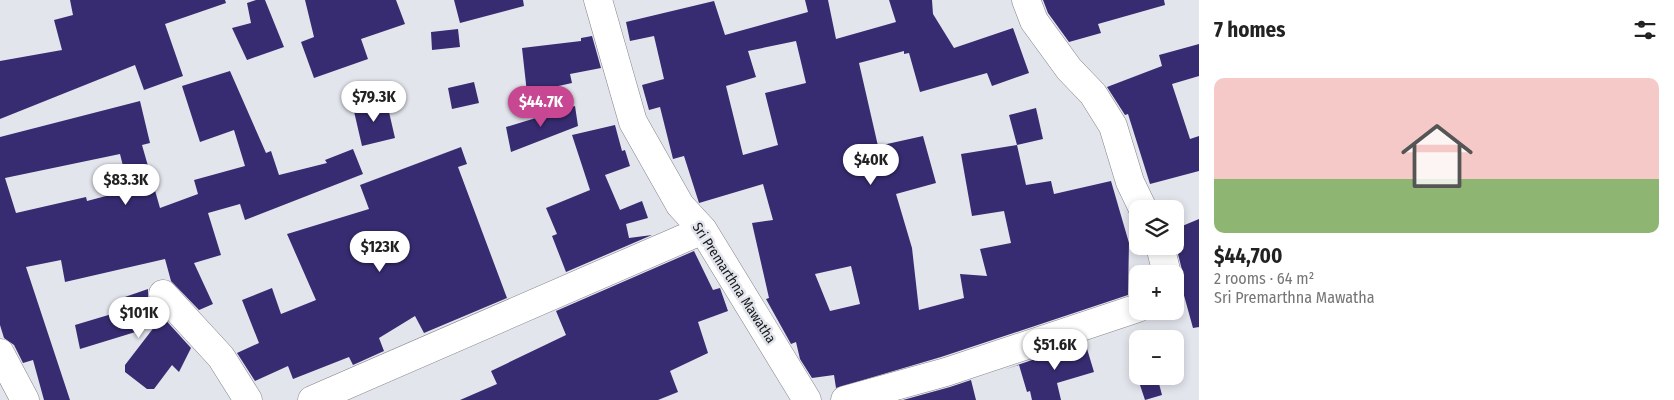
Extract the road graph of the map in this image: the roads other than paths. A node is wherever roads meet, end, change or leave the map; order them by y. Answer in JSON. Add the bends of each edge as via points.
{"nodes":[{"id":1,"x":598,"y":0,"type":"edge"},
{"id":2,"x":1026,"y":0,"type":"edge"},
{"id":3,"x":1139,"y":200,"type":"edge"},
{"id":4,"x":703,"y":230,"type":"junction"},
{"id":5,"x":163,"y":294,"type":"dead end"},
{"id":6,"x":1129,"y":311,"type":"edge"},
{"id":7,"x":0,"y":353,"type":"edge"},
{"id":8,"x":25,"y":400,"type":"edge"},
{"id":9,"x":248,"y":400,"type":"edge"},
{"id":10,"x":312,"y":400,"type":"edge"},
{"id":11,"x":807,"y":400,"type":"edge"},
{"id":12,"x":845,"y":400,"type":"edge"}],
"edges":[{"from":1,"to":4,"type":"street","name":"Sri Premarthna Mawatha","via":[[633,122],[680,205]]},
{"from":2,"to":3,"type":"street","via":[[1034,21],[1069,70],[1093,94],[1113,126]]},
{"from":4,"to":10,"type":"street"},
{"from":4,"to":11,"type":"street","name":"Sri Premarthna Mawatha"},
{"from":5,"to":9,"type":"street","via":[[221,358]]},
{"from":6,"to":12,"type":"street","via":[[946,372]]},
{"from":7,"to":8,"type":"street"}]}
